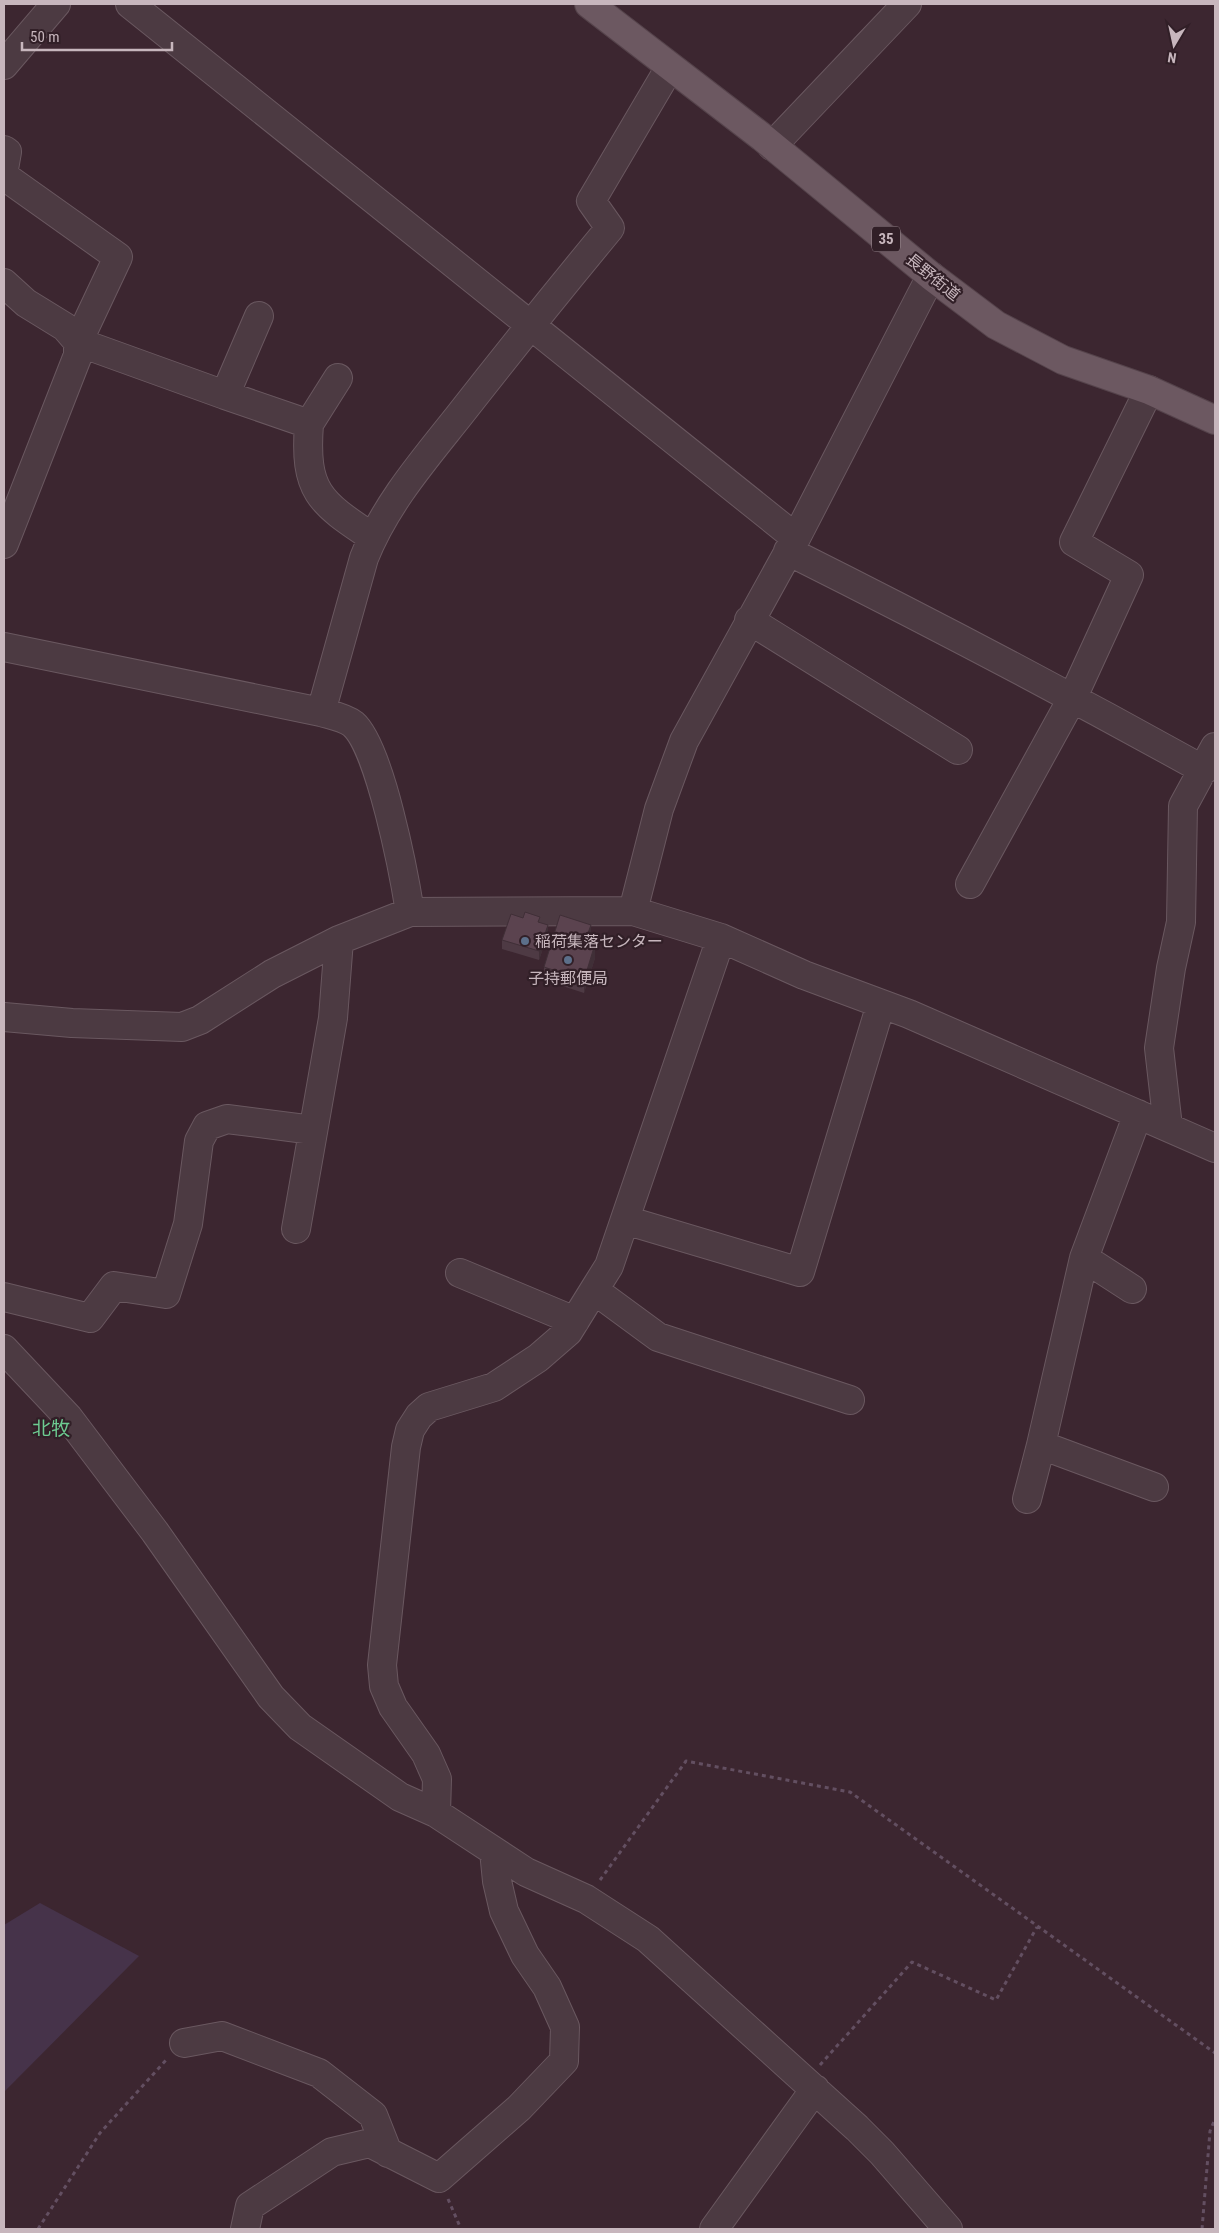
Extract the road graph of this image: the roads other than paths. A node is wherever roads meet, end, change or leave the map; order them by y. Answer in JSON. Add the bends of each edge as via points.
{"nodes":[{"id":1,"x":56,"y":4,"type":"edge"},
{"id":2,"x":130,"y":4,"type":"edge"},
{"id":3,"x":589,"y":4,"type":"edge"},
{"id":4,"x":906,"y":4,"type":"edge"},
{"id":5,"x":876,"y":19,"type":"edge"},
{"id":6,"x":4,"y":65,"type":"edge"},
{"id":7,"x":670,"y":66,"type":"junction"},
{"id":8,"x":767,"y":142,"type":"junction"},
{"id":9,"x":4,"y":150,"type":"edge"},
{"id":10,"x":4,"y":170,"type":"edge"},
{"id":11,"x":4,"y":176,"type":"edge"},
{"id":12,"x":931,"y":276,"type":"junction"},
{"id":13,"x":4,"y":283,"type":"edge"},
{"id":14,"x":259,"y":316,"type":"dead end"},
{"id":15,"x":529,"y":325,"type":"junction"},
{"id":16,"x":78,"y":342,"type":"junction"},
{"id":17,"x":338,"y":378,"type":"dead end"},
{"id":18,"x":1149,"y":390,"type":"junction"},
{"id":19,"x":225,"y":395,"type":"junction"},
{"id":20,"x":1215,"y":420,"type":"edge"},
{"id":21,"x":309,"y":424,"type":"junction"},
{"id":22,"x":372,"y":537,"type":"junction"},
{"id":23,"x":4,"y":544,"type":"edge"},
{"id":24,"x":792,"y":544,"type":"junction"},
{"id":25,"x":749,"y":620,"type":"junction"},
{"id":26,"x":4,"y":647,"type":"edge"},
{"id":27,"x":1073,"y":697,"type":"junction"},
{"id":28,"x":321,"y":712,"type":"junction"},
{"id":29,"x":958,"y":750,"type":"dead end"},
{"id":30,"x":1209,"y":758,"type":"edge"},
{"id":31,"x":970,"y":884,"type":"dead end"},
{"id":32,"x":633,"y":911,"type":"junction"},
{"id":33,"x":410,"y":912,"type":"junction"},
{"id":34,"x":721,"y":938,"type":"junction"},
{"id":35,"x":338,"y":940,"type":"junction"},
{"id":36,"x":881,"y":1004,"type":"junction"},
{"id":37,"x":4,"y":1017,"type":"edge"},
{"id":38,"x":1138,"y":1114,"type":"junction"},
{"id":39,"x":1168,"y":1127,"type":"junction"},
{"id":40,"x":313,"y":1130,"type":"junction"},
{"id":41,"x":1215,"y":1148,"type":"edge"},
{"id":42,"x":624,"y":1220,"type":"junction"},
{"id":43,"x":296,"y":1229,"type":"dead end"},
{"id":44,"x":1084,"y":1258,"type":"junction"},
{"id":45,"x":460,"y":1273,"type":"dead end"},
{"id":46,"x":1132,"y":1289,"type":"dead end"},
{"id":47,"x":594,"y":1290,"type":"junction"},
{"id":48,"x":4,"y":1297,"type":"edge"},
{"id":49,"x":575,"y":1321,"type":"junction"},
{"id":50,"x":4,"y":1349,"type":"edge"},
{"id":51,"x":850,"y":1400,"type":"dead end"},
{"id":52,"x":1041,"y":1445,"type":"junction"},
{"id":53,"x":1154,"y":1487,"type":"dead end"},
{"id":54,"x":1027,"y":1499,"type":"dead end"},
{"id":55,"x":436,"y":1813,"type":"junction"},
{"id":56,"x":494,"y":1851,"type":"junction"},
{"id":57,"x":184,"y":2043,"type":"road end"},
{"id":58,"x":810,"y":2085,"type":"junction"},
{"id":59,"x":388,"y":2153,"type":"junction"},
{"id":60,"x":245,"y":2229,"type":"edge"},
{"id":61,"x":714,"y":2229,"type":"edge"},
{"id":62,"x":948,"y":2229,"type":"edge"}],
"edges":[{"from":1,"to":6,"type":"street"},
{"from":2,"to":15,"type":"street"},
{"from":3,"to":7,"type":"main road","name":"長野街道","number":"35"},
{"from":4,"to":5,"type":"street"},
{"from":5,"to":8,"type":"street"},
{"from":7,"to":8,"type":"main road","name":"長野街道","number":"35"},
{"from":7,"to":15,"type":"street","via":[[591,202],[610,228]]},
{"from":8,"to":12,"type":"main road","name":"長野街道","number":"35"},
{"from":9,"to":10,"type":"street","via":[[7,152]]},
{"from":11,"to":16,"type":"street","via":[[118,257]]},
{"from":12,"to":18,"type":"main road","name":"長野街道","number":"35","via":[[996,325],[1026,343],[1063,360]]},
{"from":12,"to":24,"type":"street"},
{"from":13,"to":16,"type":"street","via":[[26,302],[65,327]]},
{"from":14,"to":19,"type":"street"},
{"from":15,"to":22,"type":"street","via":[[402,488]]},
{"from":15,"to":24,"type":"street"},
{"from":16,"to":19,"type":"street"},
{"from":16,"to":23,"type":"street","via":[[78,355]]},
{"from":17,"to":21,"type":"street"},
{"from":18,"to":20,"type":"main road","name":"長野街道","number":"35"},
{"from":18,"to":27,"type":"street","via":[[1074,542],[1129,575]]},
{"from":19,"to":21,"type":"street"},
{"from":21,"to":22,"type":"street","via":[[307,451],[312,481],[325,502]]},
{"from":22,"to":28,"type":"street"},
{"from":24,"to":25,"type":"street"},
{"from":24,"to":27,"type":"street"},
{"from":25,"to":29,"type":"street"},
{"from":25,"to":32,"type":"street","via":[[684,741],[659,809]]},
{"from":26,"to":28,"type":"street"},
{"from":27,"to":30,"type":"street"},
{"from":27,"to":31,"type":"street"},
{"from":28,"to":33,"type":"street","via":[[352,724],[371,754],[395,836]]},
{"from":30,"to":39,"type":"street","via":[[1183,806],[1181,922],[1159,1048]]},
{"from":32,"to":33,"type":"street"},
{"from":32,"to":34,"type":"street"},
{"from":33,"to":35,"type":"street"},
{"from":34,"to":36,"type":"street"},
{"from":34,"to":42,"type":"street"},
{"from":35,"to":37,"type":"street","via":[[272,974],[200,1020],[182,1027]]},
{"from":35,"to":40,"type":"street","via":[[333,1018]]},
{"from":36,"to":38,"type":"street"},
{"from":36,"to":42,"type":"street","via":[[800,1272]]},
{"from":38,"to":39,"type":"street"},
{"from":38,"to":44,"type":"street"},
{"from":39,"to":41,"type":"street"},
{"from":40,"to":43,"type":"street"},
{"from":40,"to":48,"type":"street","via":[[227,1119],[207,1126],[199,1141],[188,1224],[166,1294],[114,1286],[90,1318]]},
{"from":42,"to":47,"type":"street","via":[[609,1266]]},
{"from":44,"to":46,"type":"street"},
{"from":44,"to":52,"type":"street"},
{"from":45,"to":49,"type":"street"},
{"from":47,"to":49,"type":"street"},
{"from":47,"to":51,"type":"street","via":[[658,1337]]},
{"from":49,"to":55,"type":"street","via":[[568,1332],[538,1358],[494,1387],[429,1407],[410,1430],[382,1665],[384,1686],[393,1707],[426,1754],[436,1779]]},
{"from":50,"to":55,"type":"street","via":[[68,1417],[155,1532],[271,1697],[300,1727],[336,1753],[400,1797]]},
{"from":52,"to":53,"type":"street"},
{"from":52,"to":54,"type":"street"},
{"from":55,"to":56,"type":"street"},
{"from":56,"to":58,"type":"street","via":[[526,1872],[586,1899],[648,1939]]},
{"from":56,"to":59,"type":"street","via":[[504,1911],[525,1955],[547,1987],[565,2027],[564,2061],[519,2108],[439,2178]]},
{"from":57,"to":59,"type":"street","via":[[222,2036],[319,2073],[373,2115]]},
{"from":58,"to":61,"type":"street"},
{"from":58,"to":62,"type":"street","via":[[882,2153]]},
{"from":59,"to":60,"type":"street","via":[[370,2143],[332,2152],[250,2206]]}]}
